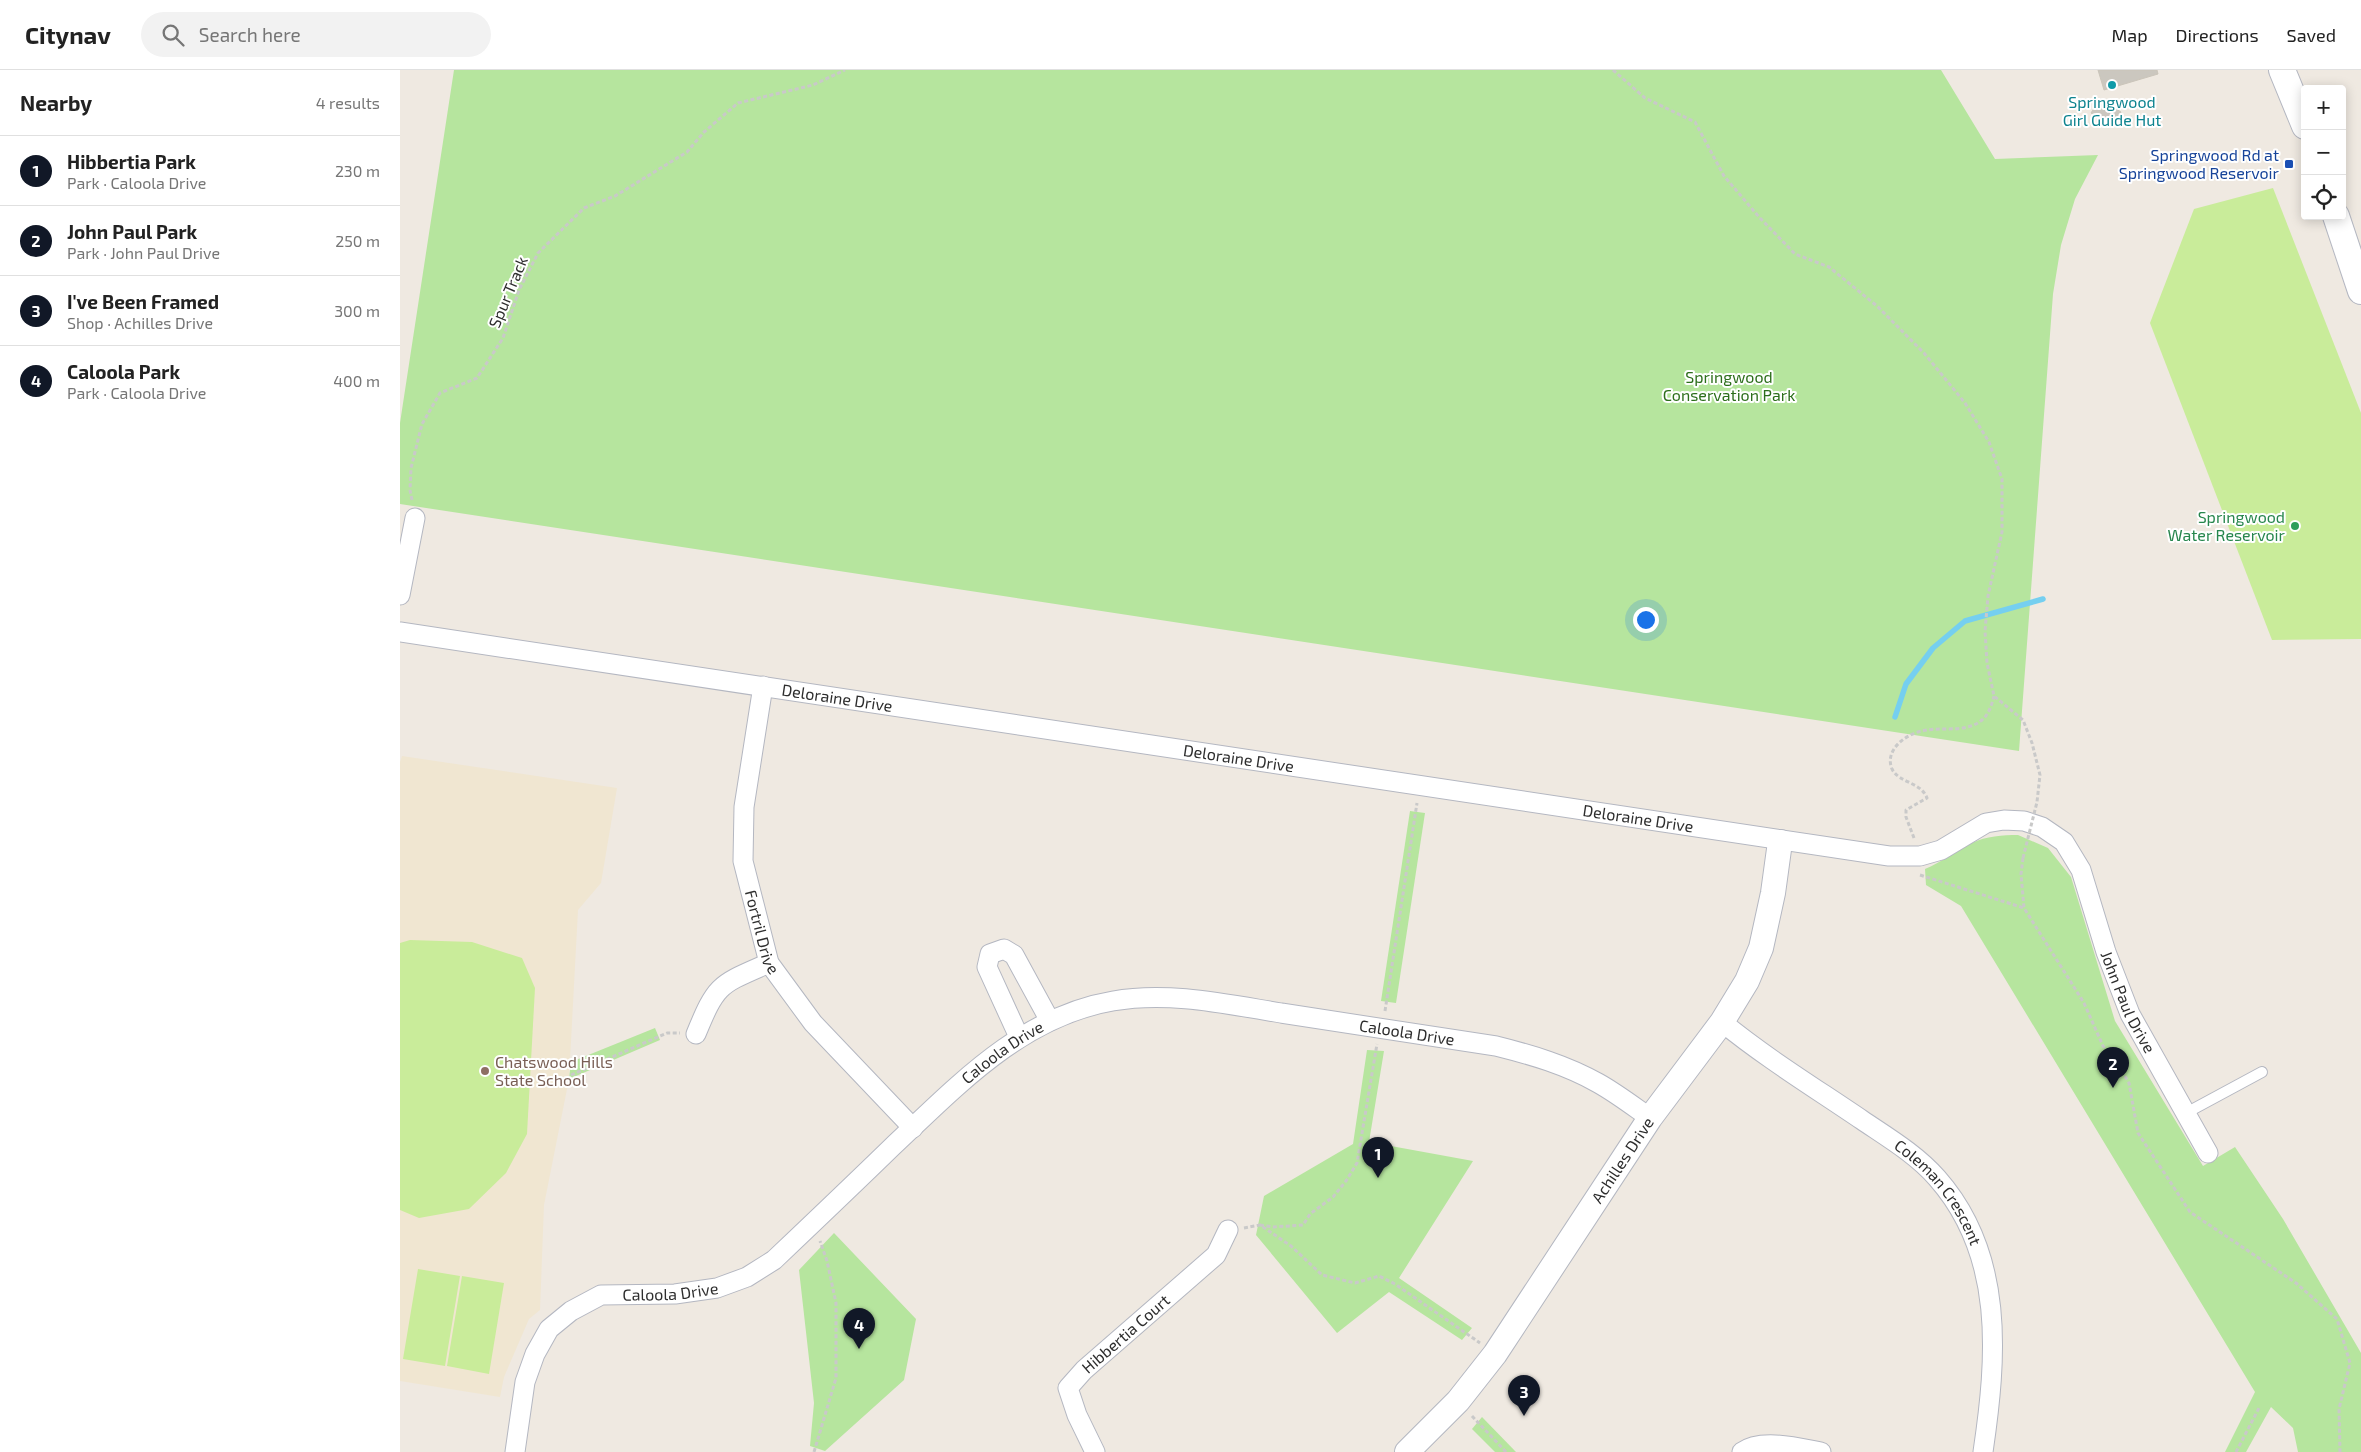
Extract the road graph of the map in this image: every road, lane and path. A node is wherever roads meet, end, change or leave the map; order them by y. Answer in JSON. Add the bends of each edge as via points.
{"nodes":[{"id":1,"x":845,"y":70,"type":"edge"},
{"id":2,"x":1614,"y":70,"type":"edge"},
{"id":3,"x":2282,"y":70,"type":"edge"},
{"id":4,"x":2291,"y":70,"type":"edge"},
{"id":5,"x":2301,"y":109,"type":"edge"},
{"id":6,"x":2301,"y":115,"type":"edge"},
{"id":7,"x":2337,"y":220,"type":"edge"},
{"id":8,"x":2361,"y":291,"type":"edge"},
{"id":9,"x":415,"y":518,"type":"joint"},
{"id":10,"x":401,"y":584,"type":"edge"},
{"id":11,"x":400,"y":632,"type":"edge"},
{"id":12,"x":763,"y":686,"type":"junction"},
{"id":13,"x":1994,"y":696,"type":"junction"},
{"id":14,"x":1780,"y":842,"type":"junction"},
{"id":15,"x":2064,"y":842,"type":"joint"},
{"id":16,"x":1920,"y":856,"type":"junction"},
{"id":17,"x":2024,"y":908,"type":"junction"},
{"id":18,"x":769,"y":963,"type":"junction"},
{"id":19,"x":1050,"y":1021,"type":"junction"},
{"id":20,"x":1722,"y":1022,"type":"junction"},
{"id":21,"x":696,"y":1034,"type":"joint"},
{"id":22,"x":1019,"y":1037,"type":"junction"},
{"id":23,"x":2262,"y":1072,"type":"dead end"},
{"id":24,"x":571,"y":1074,"type":"dead end"},
{"id":25,"x":2186,"y":1113,"type":"junction"},
{"id":26,"x":1650,"y":1118,"type":"junction"},
{"id":27,"x":913,"y":1128,"type":"junction"},
{"id":28,"x":2208,"y":1152,"type":"dead end"},
{"id":29,"x":813,"y":1223,"type":"junction"},
{"id":30,"x":1228,"y":1230,"type":"joint"},
{"id":31,"x":1495,"y":1354,"type":"junction"},
{"id":32,"x":1458,"y":1401,"type":"junction"},
{"id":33,"x":2259,"y":1408,"type":"dead end"},
{"id":34,"x":515,"y":1452,"type":"edge"},
{"id":35,"x":814,"y":1452,"type":"edge"},
{"id":36,"x":1096,"y":1452,"type":"edge"},
{"id":37,"x":1407,"y":1452,"type":"edge"},
{"id":38,"x":1506,"y":1452,"type":"edge"},
{"id":39,"x":1742,"y":1452,"type":"edge"},
{"id":40,"x":1821,"y":1452,"type":"edge"},
{"id":41,"x":1983,"y":1452,"type":"edge"},
{"id":42,"x":2236,"y":1452,"type":"edge"},
{"id":43,"x":2340,"y":1452,"type":"edge"}],
"edges":[{"from":1,"to":9,"type":"path","name":"Spur Track","via":[[813,85],[738,103],[704,132],[687,152],[615,196],[584,208],[538,253],[519,290],[503,338],[477,378],[440,393],[422,424],[411,468],[410,490]]},
{"from":2,"to":13,"type":"path","via":[[1645,98],[1696,122],[1724,176],[1759,217],[1795,254],[1829,267],[1878,306],[1924,353],[1965,403],[1989,442],[2002,479],[2002,532],[1988,596],[1985,632]]},
{"from":3,"to":6,"type":"main road"},
{"from":4,"to":5,"type":"main road"},
{"from":7,"to":8,"type":"main road"},
{"from":9,"to":10,"type":"street"},
{"from":11,"to":12,"type":"street","name":"Deloraine Drive"},
{"from":12,"to":14,"type":"street","name":"Deloraine Drive"},
{"from":12,"to":18,"type":"street","name":"Fortril Drive","via":[[744,807],[743,861]]},
{"from":13,"to":16,"type":"path","via":[[1991,708],[1981,720],[1954,730],[1921,731],[1899,741],[1891,754],[1892,769],[1925,792],[1927,798],[1906,810]]},
{"from":13,"to":17,"type":"path","bridge":true,"via":[[2022,720],[2040,776],[2021,874]]},
{"from":14,"to":16,"type":"street","name":"Deloraine Drive","via":[[1889,856]]},
{"from":14,"to":20,"type":"street","name":"Achilles Drive","via":[[1762,948]]},
{"from":15,"to":16,"type":"street","name":"Deloraine Drive","via":[[2024,821],[2004,820],[1986,823],[1940,850]]},
{"from":15,"to":25,"type":"street","name":"John Paul Drive","via":[[2080,870],[2130,1014]]},
{"from":16,"to":17,"type":"path","via":[[1919,875]]},
{"from":17,"to":43,"type":"path","via":[[2084,1003],[2103,1046],[2129,1083],[2138,1133],[2190,1212],[2296,1283],[2337,1320],[2350,1362],[2339,1409]]},
{"from":18,"to":21,"type":"street","via":[[724,983],[710,999]]},
{"from":18,"to":27,"type":"street","name":"Fortril Drive","via":[[813,1023]]},
{"from":19,"to":22,"type":"street","name":"Caloola Drive"},
{"from":19,"to":22,"type":"street","via":[[1014,955],[1004,949],[990,954],[987,967]]},
{"from":19,"to":26,"type":"street","name":"Caloola Drive","via":[[1113,1001],[1153,998],[1204,1001],[1487,1044],[1534,1055],[1572,1070]]},
{"from":20,"to":26,"type":"street","name":"Achilles Drive"},
{"from":20,"to":41,"type":"street","name":"Coleman Crescent","via":[[1756,1049],[1902,1147],[1936,1176],[1959,1206],[1977,1240],[1988,1288],[1993,1342],[1991,1401]]},
{"from":21,"to":24,"type":"path","via":[[667,1033]]},
{"from":22,"to":27,"type":"street","name":"Caloola Drive","via":[[978,1068]]},
{"from":23,"to":25,"type":"lane"},
{"from":25,"to":28,"type":"street","name":"John Paul Drive"},
{"from":26,"to":31,"type":"street","name":"Achilles Drive"},
{"from":27,"to":29,"type":"street","name":"Caloola Drive"},
{"from":29,"to":34,"type":"street","name":"Caloola Drive","via":[[774,1260],[748,1277],[717,1288],[675,1294],[601,1295],[571,1311],[549,1329],[535,1354],[525,1382]]},
{"from":29,"to":35,"type":"path","via":[[827,1261],[836,1303],[836,1378]]},
{"from":30,"to":31,"type":"path","via":[[1260,1225],[1291,1246],[1322,1275],[1355,1283],[1379,1276]]},
{"from":30,"to":36,"type":"street","name":"Hibbertia Court","via":[[1216,1255],[1084,1370],[1068,1388],[1077,1415]]},
{"from":31,"to":32,"type":"street","name":"Achilles Drive"},
{"from":32,"to":37,"type":"street","name":"Achilles Drive"},
{"from":32,"to":38,"type":"path"},
{"from":33,"to":42,"type":"path"},
{"from":39,"to":40,"type":"street","via":[[1747,1448],[1778,1445]]}]}
